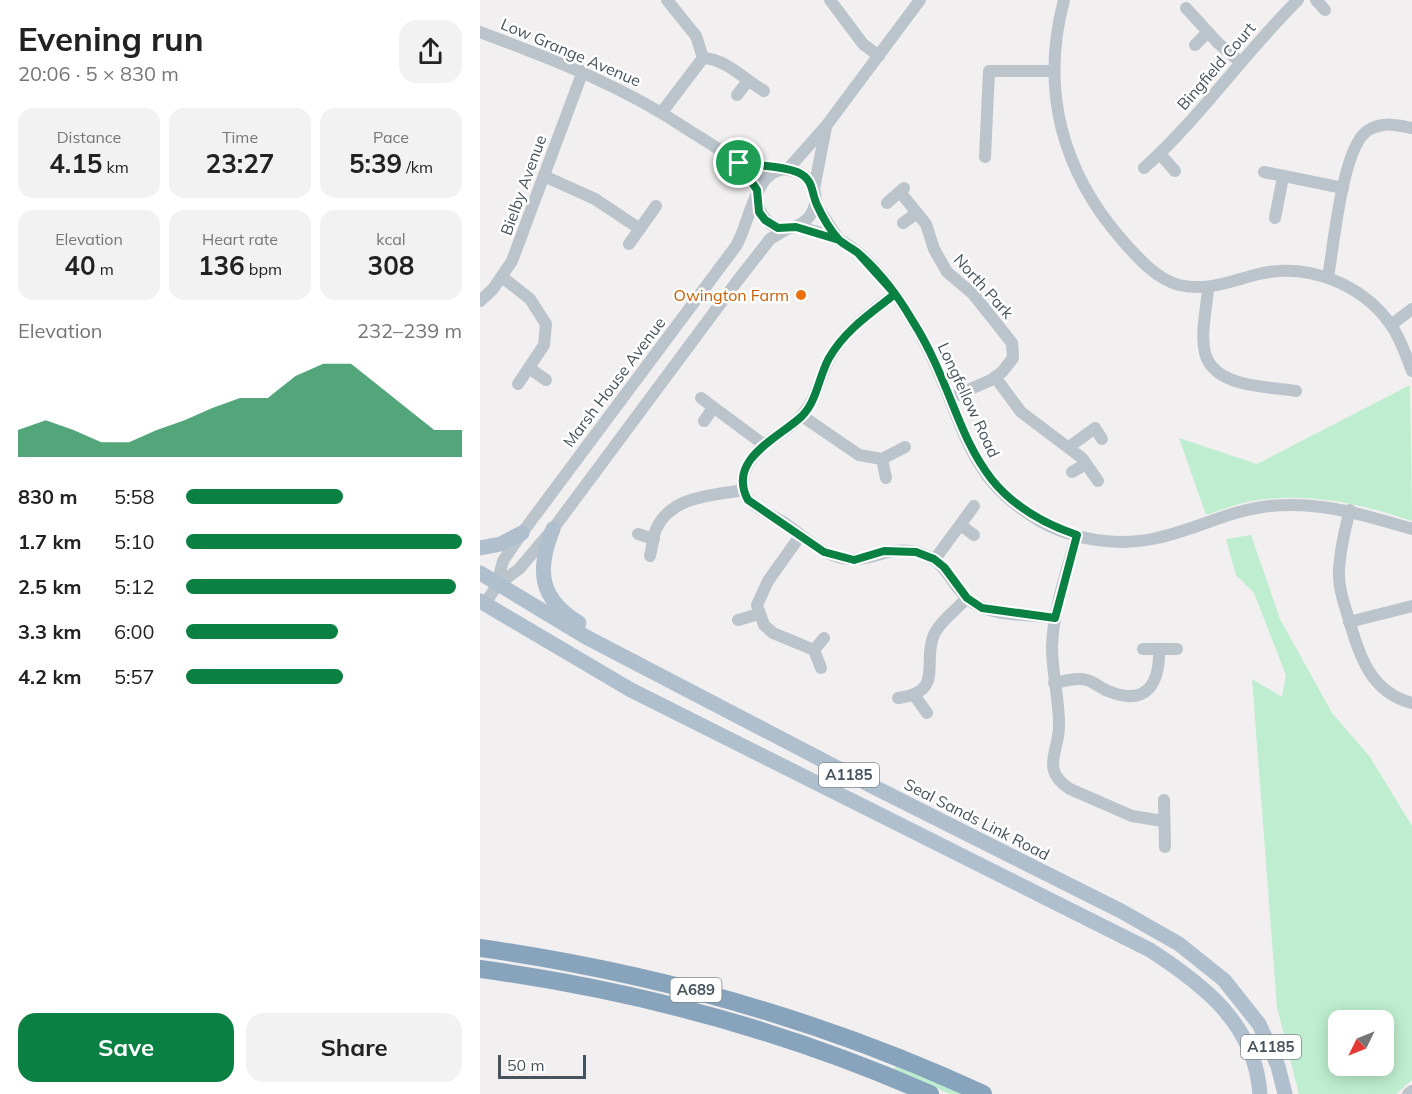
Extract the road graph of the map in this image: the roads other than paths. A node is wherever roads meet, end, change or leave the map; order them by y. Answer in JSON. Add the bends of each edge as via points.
{"nodes":[{"id":1,"x":668,"y":0,"type":"edge"},
{"id":2,"x":830,"y":0,"type":"edge"},
{"id":3,"x":920,"y":0,"type":"edge"},
{"id":4,"x":1064,"y":0,"type":"edge"},
{"id":5,"x":1298,"y":0,"type":"edge"},
{"id":6,"x":1316,"y":0,"type":"edge"},
{"id":7,"x":1186,"y":8,"type":"dead end"},
{"id":8,"x":1325,"y":10,"type":"dead end"},
{"id":9,"x":480,"y":32,"type":"edge"},
{"id":10,"x":1208,"y":32,"type":"junction"},
{"id":11,"x":1195,"y":45,"type":"dead end"},
{"id":12,"x":879,"y":56,"type":"junction"},
{"id":13,"x":703,"y":58,"type":"junction"},
{"id":14,"x":1240,"y":62,"type":"junction"},
{"id":15,"x":583,"y":71,"type":"junction"},
{"id":16,"x":976,"y":71,"type":"dead end"},
{"id":17,"x":989,"y":71,"type":"junction"},
{"id":18,"x":1054,"y":71,"type":"junction"},
{"id":19,"x":748,"y":81,"type":"junction"},
{"id":20,"x":764,"y":91,"type":"dead end"},
{"id":21,"x":736,"y":95,"type":"dead end"},
{"id":22,"x":662,"y":112,"type":"junction"},
{"id":23,"x":826,"y":126,"type":"junction"},
{"id":24,"x":1412,"y":128,"type":"edge"},
{"id":25,"x":1160,"y":154,"type":"junction"},
{"id":26,"x":985,"y":157,"type":"dead end"},
{"id":27,"x":739,"y":163,"type":"junction"},
{"id":28,"x":1144,"y":168,"type":"dead end"},
{"id":29,"x":785,"y":169,"type":"junction"},
{"id":30,"x":1175,"y":171,"type":"dead end"},
{"id":31,"x":1264,"y":172,"type":"dead end"},
{"id":32,"x":544,"y":176,"type":"junction"},
{"id":33,"x":1283,"y":177,"type":"junction"},
{"id":34,"x":1343,"y":188,"type":"junction"},
{"id":35,"x":814,"y":190,"type":"junction"},
{"id":36,"x":757,"y":194,"type":"junction"},
{"id":37,"x":815,"y":203,"type":"junction"},
{"id":38,"x":886,"y":203,"type":"dead end"},
{"id":39,"x":656,"y":206,"type":"dead end"},
{"id":40,"x":917,"y":213,"type":"junction"},
{"id":41,"x":1275,"y":218,"type":"dead end"},
{"id":42,"x":903,"y":223,"type":"dead end"},
{"id":43,"x":792,"y":228,"type":"junction"},
{"id":44,"x":640,"y":229,"type":"junction"},
{"id":45,"x":839,"y":240,"type":"junction"},
{"id":46,"x":629,"y":244,"type":"dead end"},
{"id":47,"x":502,"y":277,"type":"junction"},
{"id":48,"x":1328,"y":277,"type":"junction"},
{"id":49,"x":1208,"y":287,"type":"junction"},
{"id":50,"x":895,"y":294,"type":"junction"},
{"id":51,"x":480,"y":301,"type":"edge"},
{"id":52,"x":1412,"y":309,"type":"edge"},
{"id":53,"x":1391,"y":325,"type":"junction"},
{"id":54,"x":529,"y":368,"type":"junction"},
{"id":55,"x":1412,"y":371,"type":"edge"},
{"id":56,"x":995,"y":377,"type":"junction"},
{"id":57,"x":546,"y":380,"type":"dead end"},
{"id":58,"x":518,"y":384,"type":"dead end"},
{"id":59,"x":1296,"y":391,"type":"dead end"},
{"id":60,"x":701,"y":398,"type":"dead end"},
{"id":61,"x":950,"y":398,"type":"junction"},
{"id":62,"x":713,"y":408,"type":"junction"},
{"id":63,"x":802,"y":416,"type":"junction"},
{"id":64,"x":705,"y":421,"type":"dead end"},
{"id":65,"x":1102,"y":438,"type":"dead end"},
{"id":66,"x":763,"y":444,"type":"junction"},
{"id":67,"x":905,"y":447,"type":"dead end"},
{"id":68,"x":1069,"y":447,"type":"junction"},
{"id":69,"x":882,"y":459,"type":"junction"},
{"id":70,"x":1086,"y":464,"type":"junction"},
{"id":71,"x":1072,"y":472,"type":"dead end"},
{"id":72,"x":886,"y":478,"type":"dead end"},
{"id":73,"x":1098,"y":481,"type":"dead end"},
{"id":74,"x":743,"y":490,"type":"junction"},
{"id":75,"x":974,"y":506,"type":"dead end"},
{"id":76,"x":1350,"y":510,"type":"junction"},
{"id":77,"x":962,"y":526,"type":"junction"},
{"id":78,"x":553,"y":529,"type":"junction"},
{"id":79,"x":1412,"y":529,"type":"edge"},
{"id":80,"x":522,"y":533,"type":"junction"},
{"id":81,"x":638,"y":534,"type":"dead end"},
{"id":82,"x":974,"y":535,"type":"dead end"},
{"id":83,"x":1077,"y":535,"type":"junction"},
{"id":84,"x":800,"y":536,"type":"junction"},
{"id":85,"x":654,"y":539,"type":"junction"},
{"id":86,"x":480,"y":548,"type":"edge"},
{"id":87,"x":650,"y":556,"type":"dead end"},
{"id":88,"x":934,"y":559,"type":"junction"},
{"id":89,"x":480,"y":573,"type":"edge"},
{"id":90,"x":497,"y":585,"type":"junction"},
{"id":91,"x":967,"y":598,"type":"junction"},
{"id":92,"x":483,"y":602,"type":"edge"},
{"id":93,"x":1412,"y":606,"type":"edge"},
{"id":94,"x":759,"y":614,"type":"junction"},
{"id":95,"x":1055,"y":618,"type":"junction"},
{"id":96,"x":738,"y":620,"type":"dead end"},
{"id":97,"x":1349,"y":622,"type":"junction"},
{"id":98,"x":824,"y":638,"type":"dead end"},
{"id":99,"x":1143,"y":649,"type":"dead end"},
{"id":100,"x":1159,"y":649,"type":"junction"},
{"id":101,"x":1177,"y":649,"type":"dead end"},
{"id":102,"x":814,"y":650,"type":"junction"},
{"id":103,"x":634,"y":659,"type":"junction"},
{"id":104,"x":821,"y":668,"type":"dead end"},
{"id":105,"x":1054,"y":683,"type":"junction"},
{"id":106,"x":914,"y":694,"type":"junction"},
{"id":107,"x":898,"y":698,"type":"dead end"},
{"id":108,"x":1412,"y":703,"type":"edge"},
{"id":109,"x":927,"y":713,"type":"dead end"},
{"id":110,"x":1164,"y":800,"type":"dead end"},
{"id":111,"x":1163,"y":821,"type":"junction"},
{"id":112,"x":1165,"y":847,"type":"dead end"},
{"id":113,"x":480,"y":948,"type":"edge"},
{"id":114,"x":480,"y":969,"type":"edge"},
{"id":115,"x":898,"y":1057,"type":"junction"},
{"id":116,"x":884,"y":1074,"type":"junction"},
{"id":117,"x":1412,"y":1091,"type":"edge"},
{"id":118,"x":930,"y":1094,"type":"edge"},
{"id":119,"x":983,"y":1094,"type":"edge"},
{"id":120,"x":1260,"y":1094,"type":"edge"},
{"id":121,"x":1285,"y":1094,"type":"edge"},
{"id":122,"x":1408,"y":1094,"type":"edge"}],
"edges":[{"from":1,"to":13,"type":"street","via":[[696,36]]},
{"from":2,"to":12,"type":"street","via":[[863,44]]},
{"from":3,"to":12,"type":"street","name":"Marsh House Avenue"},
{"from":4,"to":18,"type":"street"},
{"from":5,"to":14,"type":"street","name":"Bingfield Court"},
{"from":6,"to":8,"type":"street"},
{"from":7,"to":10,"type":"street"},
{"from":9,"to":15,"type":"street","name":"Low Grange Avenue"},
{"from":10,"to":11,"type":"street"},
{"from":10,"to":14,"type":"street"},
{"from":12,"to":23,"type":"street","name":"Marsh House Avenue"},
{"from":13,"to":19,"type":"street","via":[[714,58]]},
{"from":13,"to":22,"type":"street"},
{"from":14,"to":25,"type":"street","name":"Bingfield Court"},
{"from":15,"to":22,"type":"street","name":"Low Grange Avenue"},
{"from":15,"to":32,"type":"street","name":"Bielby Avenue"},
{"from":16,"to":17,"type":"street"},
{"from":17,"to":18,"type":"street"},
{"from":17,"to":26,"type":"street"},
{"from":18,"to":49,"type":"street","via":[[1063,137],[1071,163],[1096,208],[1153,271],[1178,285]]},
{"from":19,"to":20,"type":"street"},
{"from":19,"to":21,"type":"street"},
{"from":22,"to":27,"type":"street","name":"Low Grange Avenue"},
{"from":23,"to":29,"type":"street","name":"Marsh House Avenue"},
{"from":23,"to":35,"type":"street","name":"Marsh House Avenue"},
{"from":24,"to":34,"type":"street","via":[[1389,123],[1369,129],[1352,151]]},
{"from":25,"to":28,"type":"street","name":"Bingfield Court"},
{"from":25,"to":30,"type":"street"},
{"from":27,"to":29,"type":"street","name":"Low Grange Avenue"},
{"from":27,"to":36,"type":"street","name":"Low Grange Avenue"},
{"from":29,"to":35,"type":"street","via":[[800,173]]},
{"from":29,"to":36,"type":"street","name":"Marsh House Avenue","via":[[768,175]]},
{"from":31,"to":33,"type":"street"},
{"from":32,"to":44,"type":"street","via":[[595,199]]},
{"from":32,"to":47,"type":"street","name":"Bielby Avenue","via":[[512,261]]},
{"from":33,"to":34,"type":"street"},
{"from":33,"to":41,"type":"street"},
{"from":34,"to":48,"type":"street"},
{"from":35,"to":37,"type":"street","name":"Marsh House Avenue"},
{"from":36,"to":43,"type":"street","via":[[759,212],[765,220],[778,228]]},
{"from":36,"to":80,"type":"street","name":"Marsh House Avenue","via":[[745,232],[736,246]]},
{"from":37,"to":43,"type":"street","name":"Marsh House Avenue","via":[[807,220]]},
{"from":37,"to":45,"type":"street","name":"Longfellow Road"},
{"from":38,"to":40,"type":"street","name":"North Park","via":[[903,190]]},
{"from":39,"to":44,"type":"street"},
{"from":40,"to":42,"type":"street"},
{"from":40,"to":56,"type":"street","name":"North Park","via":[[926,224],[947,272],[973,294],[1012,344],[1013,358]]},
{"from":43,"to":45,"type":"street","name":"Longfellow Road"},
{"from":43,"to":78,"type":"street","name":"Marsh House Avenue","via":[[770,239]]},
{"from":44,"to":46,"type":"street"},
{"from":45,"to":50,"type":"street","name":"Longfellow Road","via":[[858,253]]},
{"from":47,"to":51,"type":"street","name":"Bielby Avenue"},
{"from":47,"to":54,"type":"street","via":[[530,300],[546,324],[544,345]]},
{"from":48,"to":49,"type":"street","via":[[1280,271]]},
{"from":48,"to":53,"type":"street","via":[[1356,290]]},
{"from":49,"to":59,"type":"street","via":[[1204,339],[1211,365],[1222,376],[1235,381]]},
{"from":50,"to":61,"type":"street","name":"Longfellow Road","via":[[923,339]]},
{"from":50,"to":63,"type":"street","via":[[849,331],[838,345]]},
{"from":52,"to":53,"type":"street"},
{"from":53,"to":55,"type":"street"},
{"from":54,"to":57,"type":"street"},
{"from":54,"to":58,"type":"street"},
{"from":56,"to":61,"type":"street","name":"North Park"},
{"from":56,"to":68,"type":"street","via":[[1022,412]]},
{"from":60,"to":62,"type":"street"},
{"from":61,"to":83,"type":"street","name":"Longfellow Road","via":[[971,449],[995,486],[1038,520]]},
{"from":62,"to":64,"type":"street"},
{"from":62,"to":66,"type":"street"},
{"from":63,"to":66,"type":"street"},
{"from":63,"to":69,"type":"street","via":[[850,450]]},
{"from":65,"to":68,"type":"street","via":[[1095,428]]},
{"from":66,"to":74,"type":"street","via":[[747,466]]},
{"from":67,"to":69,"type":"street"},
{"from":68,"to":70,"type":"street"},
{"from":69,"to":72,"type":"street"},
{"from":70,"to":71,"type":"street"},
{"from":70,"to":73,"type":"street"},
{"from":74,"to":84,"type":"street","via":[[748,500]]},
{"from":74,"to":85,"type":"street","via":[[685,500],[666,515]]},
{"from":75,"to":77,"type":"street"},
{"from":76,"to":79,"type":"street","name":"Longfellow Road"},
{"from":76,"to":83,"type":"street","name":"Longfellow Road","via":[[1269,506],[1134,542]]},
{"from":76,"to":97,"type":"street","via":[[1339,570]]},
{"from":77,"to":82,"type":"street"},
{"from":77,"to":88,"type":"street"},
{"from":78,"to":90,"type":"street","name":"Marsh House Avenue","via":[[519,568]]},
{"from":78,"to":103,"type":"main road","number":"A1185","via":[[543,553],[546,588],[563,611]]},
{"from":80,"to":86,"type":"main road","via":[[501,544]]},
{"from":80,"to":90,"type":"street","name":"Marsh House Avenue","via":[[503,561]]},
{"from":81,"to":85,"type":"street"},
{"from":83,"to":95,"type":"street"},
{"from":84,"to":88,"type":"street","via":[[824,552],[843,558],[902,550]]},
{"from":84,"to":94,"type":"street","via":[[768,581],[757,605]]},
{"from":85,"to":87,"type":"street"},
{"from":88,"to":91,"type":"street"},
{"from":89,"to":90,"type":"main road","number":"A1185"},
{"from":90,"to":92,"type":"street","name":"Marsh House Avenue"},
{"from":90,"to":103,"type":"main road","name":"Seal Sands Link Road","number":"A1185","via":[[586,637]]},
{"from":91,"to":95,"type":"street","via":[[991,611]]},
{"from":91,"to":106,"type":"street","via":[[938,628],[932,643],[930,675]]},
{"from":92,"to":120,"type":"main road","number":"A1185","via":[[631,690],[1150,950],[1198,982],[1233,1018],[1254,1057]]},
{"from":93,"to":97,"type":"street"},
{"from":94,"to":96,"type":"street"},
{"from":94,"to":102,"type":"street","via":[[773,633]]},
{"from":95,"to":105,"type":"street"},
{"from":97,"to":108,"type":"street","via":[[1367,671],[1388,693]]},
{"from":98,"to":102,"type":"street"},
{"from":99,"to":100,"type":"street"},
{"from":100,"to":101,"type":"street"},
{"from":100,"to":105,"type":"street","via":[[1158,676],[1149,688],[1135,695],[1119,694],[1083,679]]},
{"from":102,"to":104,"type":"street"},
{"from":103,"to":121,"type":"main road","name":"Seal Sands Link Road","number":"A1185","via":[[730,713],[1179,944],[1224,980],[1259,1023],[1268,1038]]},
{"from":105,"to":111,"type":"street","via":[[1059,731],[1053,765],[1062,784],[1123,813]]},
{"from":106,"to":107,"type":"street"},
{"from":106,"to":109,"type":"street"},
{"from":110,"to":111,"type":"street"},
{"from":111,"to":112,"type":"street"},
{"from":113,"to":115,"type":"highway","number":"A689","via":[[616,971],[740,1001]]},
{"from":114,"to":116,"type":"highway","number":"A689","via":[[604,989],[674,1006],[738,1023]]},
{"from":115,"to":116,"type":"highway"},
{"from":115,"to":119,"type":"highway","number":"A689"},
{"from":116,"to":118,"type":"highway","number":"A689"},
{"from":117,"to":122,"type":"street"}]}
